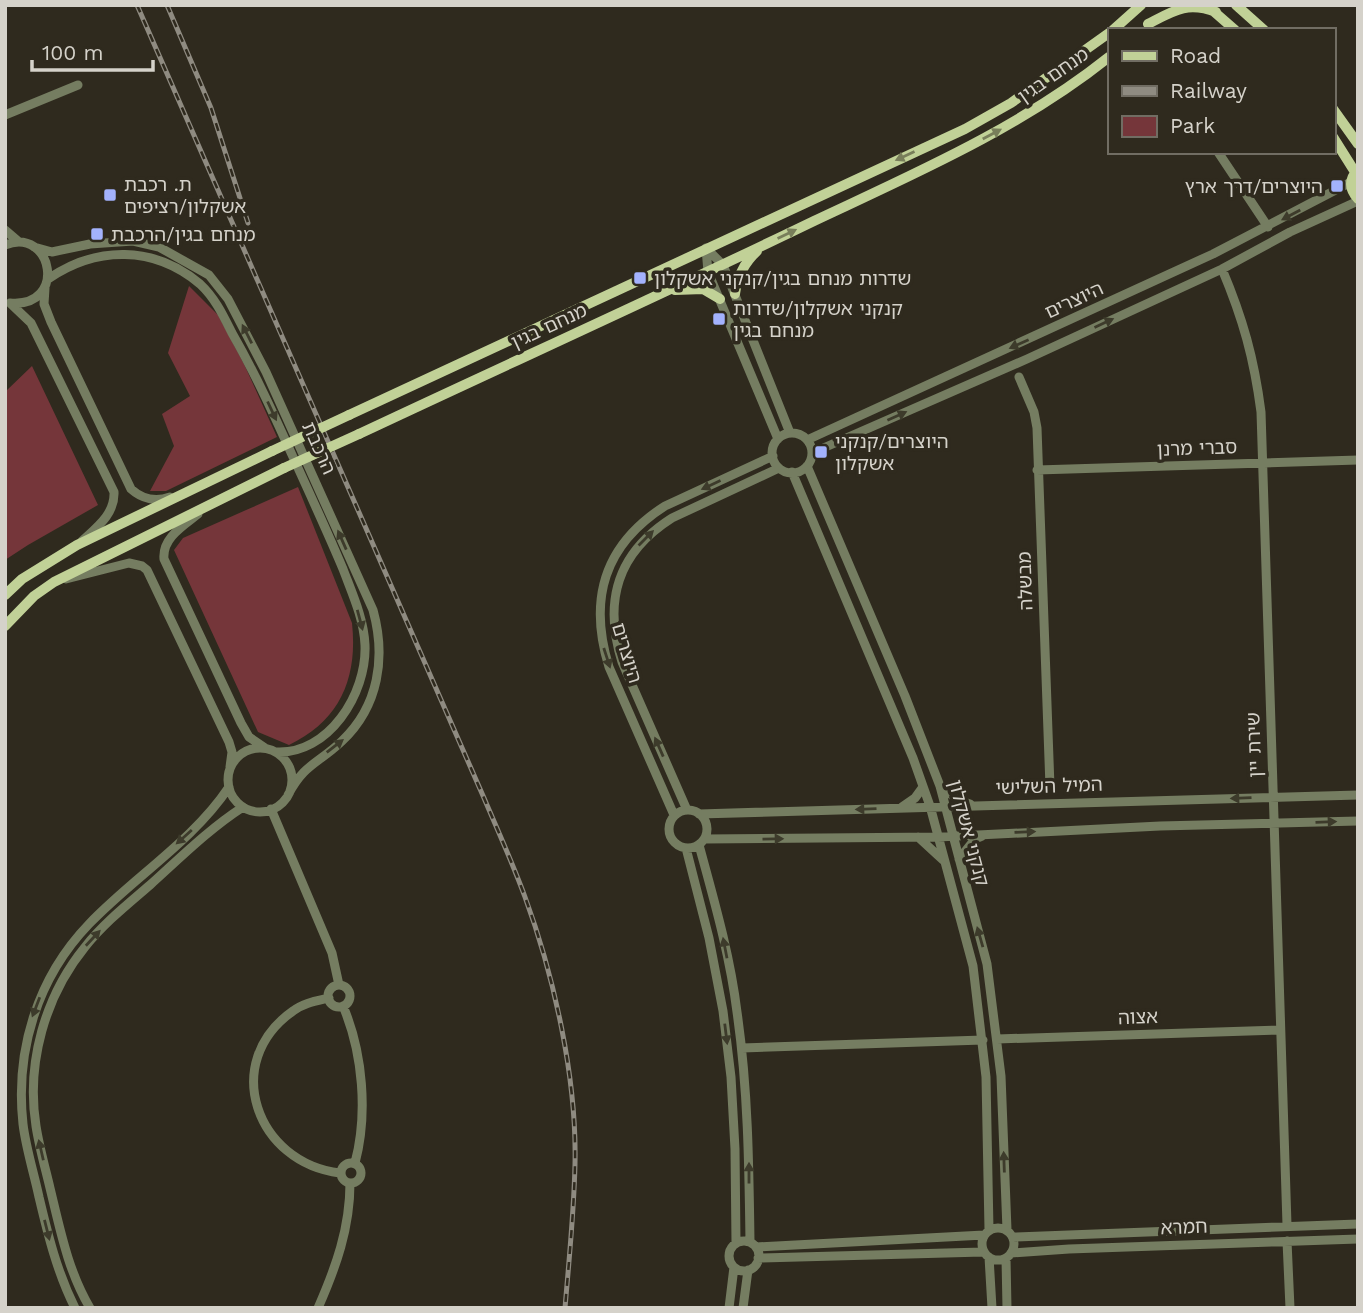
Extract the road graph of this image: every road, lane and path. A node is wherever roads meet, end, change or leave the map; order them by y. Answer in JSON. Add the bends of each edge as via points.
{"nodes":[{"id":1,"x":1139,"y":5,"type":"edge"},
{"id":2,"x":1168,"y":5,"type":"edge"},
{"id":3,"x":1236,"y":5,"type":"edge"},
{"id":4,"x":1211,"y":9,"type":"edge"},
{"id":5,"x":1144,"y":27,"type":"edge"},
{"id":6,"x":1115,"y":28,"type":"edge"},
{"id":7,"x":1233,"y":28,"type":"edge"},
{"id":8,"x":1262,"y":28,"type":"edge"},
{"id":9,"x":1108,"y":33,"type":"edge"},
{"id":10,"x":1108,"y":58,"type":"edge"},
{"id":11,"x":78,"y":85,"type":"dead end"},
{"id":12,"x":1335,"y":112,"type":"edge"},
{"id":13,"x":5,"y":115,"type":"edge"},
{"id":14,"x":1335,"y":140,"type":"edge"},
{"id":15,"x":1358,"y":144,"type":"edge"},
{"id":16,"x":1219,"y":154,"type":"edge"},
{"id":17,"x":1355,"y":174,"type":"edge"},
{"id":18,"x":1358,"y":200,"type":"edge"},
{"id":19,"x":1268,"y":227,"type":"junction"},
{"id":20,"x":5,"y":230,"type":"edge"},
{"id":21,"x":19,"y":242,"type":"junction"},
{"id":22,"x":5,"y":245,"type":"edge"},
{"id":23,"x":34,"y":247,"type":"junction"},
{"id":24,"x":762,"y":247,"type":"junction"},
{"id":25,"x":706,"y":248,"type":"junction"},
{"id":26,"x":723,"y":264,"type":"junction"},
{"id":27,"x":1222,"y":269,"type":"junction"},
{"id":28,"x":708,"y":271,"type":"junction"},
{"id":29,"x":46,"y":284,"type":"junction"},
{"id":30,"x":659,"y":294,"type":"junction"},
{"id":31,"x":735,"y":294,"type":"junction"},
{"id":32,"x":720,"y":299,"type":"junction"},
{"id":33,"x":8,"y":302,"type":"edge"},
{"id":34,"x":1027,"y":359,"type":"junction"},
{"id":35,"x":1002,"y":371,"type":"junction"},
{"id":36,"x":1020,"y":377,"type":"junction"},
{"id":37,"x":790,"y":433,"type":"junction"},
{"id":38,"x":778,"y":439,"type":"junction"},
{"id":39,"x":807,"y":440,"type":"junction"},
{"id":40,"x":812,"y":453,"type":"junction"},
{"id":41,"x":773,"y":456,"type":"junction"},
{"id":42,"x":1358,"y":460,"type":"edge"},
{"id":43,"x":1263,"y":463,"type":"junction"},
{"id":44,"x":807,"y":467,"type":"junction"},
{"id":45,"x":779,"y":468,"type":"junction"},
{"id":46,"x":1037,"y":470,"type":"junction"},
{"id":47,"x":792,"y":472,"type":"junction"},
{"id":48,"x":202,"y":485,"type":"junction"},
{"id":49,"x":206,"y":507,"type":"junction"},
{"id":50,"x":77,"y":545,"type":"junction"},
{"id":51,"x":54,"y":582,"type":"junction"},
{"id":52,"x":5,"y":595,"type":"edge"},
{"id":53,"x":5,"y":626,"type":"edge"},
{"id":54,"x":265,"y":748,"type":"junction"},
{"id":55,"x":276,"y":752,"type":"junction"},
{"id":56,"x":230,"y":767,"type":"junction"},
{"id":57,"x":940,"y":786,"type":"junction"},
{"id":58,"x":229,"y":787,"type":"junction"},
{"id":59,"x":923,"y":787,"type":"junction"},
{"id":60,"x":1050,"y":787,"type":"junction"},
{"id":61,"x":1358,"y":794,"type":"edge"},
{"id":62,"x":288,"y":795,"type":"junction"},
{"id":63,"x":1273,"y":797,"type":"junction"},
{"id":64,"x":1062,"y":802,"type":"junction"},
{"id":65,"x":1037,"y":803,"type":"junction"},
{"id":66,"x":930,"y":806,"type":"junction"},
{"id":67,"x":975,"y":806,"type":"junction"},
{"id":68,"x":243,"y":807,"type":"junction"},
{"id":69,"x":900,"y":808,"type":"junction"},
{"id":70,"x":946,"y":808,"type":"junction"},
{"id":71,"x":271,"y":809,"type":"junction"},
{"id":72,"x":687,"y":810,"type":"junction"},
{"id":73,"x":699,"y":814,"type":"junction"},
{"id":74,"x":674,"y":816,"type":"junction"},
{"id":75,"x":1358,"y":821,"type":"edge"},
{"id":76,"x":1274,"y":823,"type":"junction"},
{"id":77,"x":985,"y":834,"type":"junction"},
{"id":78,"x":953,"y":835,"type":"junction"},
{"id":79,"x":918,"y":837,"type":"junction"},
{"id":80,"x":938,"y":837,"type":"junction"},
{"id":81,"x":702,"y":842,"type":"junction"},
{"id":82,"x":686,"y":848,"type":"junction"},
{"id":83,"x":959,"y":859,"type":"junction"},
{"id":84,"x":946,"y":863,"type":"junction"},
{"id":85,"x":339,"y":985,"type":"junction"},
{"id":86,"x":329,"y":998,"type":"junction"},
{"id":87,"x":343,"y":1006,"type":"junction"},
{"id":88,"x":1280,"y":1030,"type":"junction"},
{"id":89,"x":983,"y":1040,"type":"junction"},
{"id":90,"x":997,"y":1040,"type":"junction"},
{"id":91,"x":742,"y":1048,"type":"junction"},
{"id":92,"x":355,"y":1163,"type":"junction"},
{"id":93,"x":340,"y":1173,"type":"junction"},
{"id":94,"x":351,"y":1183,"type":"junction"},
{"id":95,"x":1358,"y":1224,"type":"edge"},
{"id":96,"x":1287,"y":1226,"type":"junction"},
{"id":97,"x":987,"y":1233,"type":"junction"},
{"id":98,"x":1010,"y":1233,"type":"junction"},
{"id":99,"x":1358,"y":1239,"type":"edge"},
{"id":100,"x":1287,"y":1241,"type":"junction"},
{"id":101,"x":736,"y":1242,"type":"junction"},
{"id":102,"x":753,"y":1244,"type":"junction"},
{"id":103,"x":986,"y":1255,"type":"junction"},
{"id":104,"x":1009,"y":1256,"type":"junction"},
{"id":105,"x":758,"y":1258,"type":"junction"},
{"id":106,"x":734,"y":1267,"type":"junction"},
{"id":107,"x":748,"y":1270,"type":"junction"},
{"id":108,"x":75,"y":1308,"type":"edge"},
{"id":109,"x":90,"y":1308,"type":"edge"},
{"id":110,"x":318,"y":1308,"type":"edge"},
{"id":111,"x":729,"y":1308,"type":"edge"},
{"id":112,"x":743,"y":1308,"type":"edge"},
{"id":113,"x":992,"y":1308,"type":"edge"},
{"id":114,"x":1007,"y":1308,"type":"edge"},
{"id":115,"x":1290,"y":1308,"type":"edge"}],
"edges":[{"from":1,"to":6,"type":"main road","name":"מנחם בגין"},
{"from":2,"to":5,"type":"main road"},
{"from":3,"to":8,"type":"main road"},
{"from":4,"to":5,"type":"main road","via":[[1184,8]]},
{"from":4,"to":7,"type":"main road"},
{"from":9,"to":25,"type":"main road","name":"מנחם בגין","one_way":true,"via":[[1021,96],[965,128]]},
{"from":24,"to":10,"type":"main road","name":"מנחם בגין","one_way":true,"via":[[1018,121]]},
{"from":11,"to":13,"type":"street"},
{"from":12,"to":15,"type":"main road"},
{"from":14,"to":17,"type":"main road"},
{"from":16,"to":19,"type":"street"},
{"from":17,"to":18,"type":"main road","via":[[1353,192]]},
{"from":17,"to":19,"type":"street","name":"היוצרים","one_way":true},
{"from":18,"to":27,"type":"street","name":"היוצרים"},
{"from":19,"to":39,"type":"street","name":"היוצרים","one_way":true},
{"from":20,"to":21,"type":"street"},
{"from":21,"to":22,"type":"street"},
{"from":21,"to":23,"type":"street","name":"הרכבת"},
{"from":23,"to":29,"type":"street","via":[[46,261]]},
{"from":62,"to":23,"type":"street","name":"הרכבת","one_way":true,"via":[[299,775],[353,729],[375,685],[381,656],[373,610],[266,372],[228,299],[209,275],[182,258],[133,242],[52,252]]},
{"from":24,"to":26,"type":"main road","name":"מנחם בגין"},
{"from":24,"to":31,"type":"main road","via":[[742,270]]},
{"from":25,"to":26,"type":"street"},
{"from":25,"to":28,"type":"street"},
{"from":25,"to":48,"type":"main road","name":"מנחם בגין","bridge":true},
{"from":26,"to":28,"type":"main road","name":"מנחם בגין"},
{"from":26,"to":31,"type":"street"},
{"from":34,"to":27,"type":"street","name":"היוצרים","one_way":true},
{"from":27,"to":43,"type":"street","name":"שירת יין","via":[[1252,353]]},
{"from":28,"to":30,"type":"main road","name":"מנחם בגין"},
{"from":28,"to":32,"type":"street"},
{"from":29,"to":33,"type":"street","name":"הרכבת","via":[[30,301]]},
{"from":29,"to":48,"type":"street","via":[[44,304],[51,322],[131,489],[148,499],[162,500]]},
{"from":29,"to":55,"type":"street","name":"הרכבת","one_way":true,"via":[[71,264],[99,255],[160,261],[190,278],[213,299],[254,372],[341,564],[362,622],[365,647],[356,689],[344,715],[304,748]]},
{"from":30,"to":32,"type":"main road","via":[[703,289]]},
{"from":30,"to":49,"type":"main road","name":"מנחם בגין","bridge":true},
{"from":31,"to":37,"type":"street"},
{"from":32,"to":38,"type":"street"},
{"from":33,"to":50,"type":"street","via":[[31,323],[114,492],[108,516]]},
{"from":34,"to":35,"type":"street","name":"היוצרים"},
{"from":34,"to":36,"type":"street"},
{"from":35,"to":36,"type":"street"},
{"from":40,"to":35,"type":"street","name":"היוצרים","one_way":true},
{"from":36,"to":46,"type":"street","name":"מבשלה","via":[[1036,420]]},
{"from":37,"to":38,"type":"street"},
{"from":37,"to":39,"type":"street"},
{"from":38,"to":41,"type":"street"},
{"from":39,"to":40,"type":"street"},
{"from":40,"to":44,"type":"street"},
{"from":41,"to":45,"type":"street"},
{"from":41,"to":74,"type":"street","name":"היוצרים","one_way":true,"via":[[650,516],[620,549],[601,595],[602,643]]},
{"from":42,"to":43,"type":"street","name":"סברי מרנן"},
{"from":43,"to":46,"type":"street","name":"סברי מרנן"},
{"from":43,"to":63,"type":"street","name":"שירת יין"},
{"from":44,"to":47,"type":"street"},
{"from":44,"to":57,"type":"street","name":"קנקני אשקלון"},
{"from":45,"to":47,"type":"street"},
{"from":72,"to":45,"type":"street","name":"היוצרים","one_way":true,"via":[[622,662],[615,640],[615,598],[631,556],[658,527]]},
{"from":46,"to":60,"type":"street","name":"מבשלה"},
{"from":47,"to":59,"type":"street","name":"קנקני אשקלון"},
{"from":48,"to":50,"type":"main road","name":"מנחם בגין"},
{"from":49,"to":51,"type":"main road","name":"מנחם בגין"},
{"from":49,"to":54,"type":"street","via":[[168,540],[164,559],[241,723],[249,737]]},
{"from":50,"to":52,"type":"main road","name":"מנחם בגין"},
{"from":51,"to":53,"type":"main road","name":"מנחם בגין"},
{"from":51,"to":56,"type":"street","via":[[129,563],[147,570],[229,742]]},
{"from":54,"to":55,"type":"street"},
{"from":54,"to":56,"type":"street","via":[[244,751]]},
{"from":55,"to":62,"type":"street","via":[[292,776]]},
{"from":56,"to":58,"type":"street"},
{"from":57,"to":67,"type":"street"},
{"from":57,"to":70,"type":"street","name":"קנקני אשקלון"},
{"from":58,"to":68,"type":"street"},
{"from":58,"to":108,"type":"street","one_way":true,"via":[[209,815],[74,940],[56,965],[31,1021],[21,1079],[23,1128],[53,1255]]},
{"from":59,"to":66,"type":"street","name":"קנקני אשקלון"},
{"from":59,"to":69,"type":"street"},
{"from":60,"to":64,"type":"street"},
{"from":60,"to":65,"type":"street"},
{"from":61,"to":63,"type":"street","name":"המיל השלישי"},
{"from":62,"to":71,"type":"street"},
{"from":63,"to":64,"type":"street","name":"המיל השלישי","one_way":true},
{"from":63,"to":76,"type":"street","name":"שירת יין"},
{"from":64,"to":65,"type":"street","name":"המיל השלישי"},
{"from":65,"to":67,"type":"street","name":"המיל השלישי"},
{"from":66,"to":69,"type":"street","name":"המיל השלישי"},
{"from":66,"to":70,"type":"street","name":"המיל השלישי"},
{"from":66,"to":80,"type":"street","name":"קנקני אשקלון"},
{"from":67,"to":70,"type":"street","name":"המיל השלישי"},
{"from":68,"to":71,"type":"street"},
{"from":109,"to":68,"type":"street","one_way":true,"via":[[65,1251],[36,1126],[34,1079],[43,1026],[67,971],[85,947],[220,822]]},
{"from":69,"to":73,"type":"street","name":"המיל השלישי","one_way":true},
{"from":70,"to":78,"type":"street","name":"קנקני אשקלון"},
{"from":71,"to":85,"type":"street","via":[[332,953]]},
{"from":72,"to":73,"type":"street"},
{"from":72,"to":74,"type":"street"},
{"from":73,"to":81,"type":"street","via":[[707,823]]},
{"from":74,"to":82,"type":"street","via":[[670,838]]},
{"from":76,"to":75,"type":"street","one_way":true},
{"from":77,"to":76,"type":"street","one_way":true},
{"from":76,"to":88,"type":"street","name":"שירת יין"},
{"from":77,"to":78,"type":"street"},
{"from":77,"to":83,"type":"street"},
{"from":78,"to":80,"type":"street"},
{"from":78,"to":83,"type":"street","name":"קנקני אשקלון"},
{"from":79,"to":80,"type":"street"},
{"from":81,"to":79,"type":"street","one_way":true},
{"from":79,"to":84,"type":"street"},
{"from":80,"to":84,"type":"street","name":"קנקני אשקלון"},
{"from":81,"to":82,"type":"street"},
{"from":91,"to":81,"type":"street","one_way":true},
{"from":82,"to":101,"type":"street","one_way":true,"via":[[723,1012],[731,1077]]},
{"from":90,"to":83,"type":"street","name":"קנקני אשקלון","one_way":true,"via":[[987,964]]},
{"from":84,"to":89,"type":"street","name":"קנקני אשקלון","via":[[973,966]]},
{"from":85,"to":86,"type":"street","via":[[331,988]]},
{"from":85,"to":87,"type":"street","via":[[349,992]]},
{"from":86,"to":87,"type":"street","via":[[335,1006]]},
{"from":86,"to":93,"type":"street","via":[[295,1009],[272,1030],[258,1055],[253,1084],[259,1114],[279,1145],[318,1169]]},
{"from":87,"to":92,"type":"street","via":[[353,1032],[360,1082]]},
{"from":88,"to":90,"type":"street","name":"אצוה"},
{"from":88,"to":96,"type":"street","name":"שירת יין"},
{"from":89,"to":91,"type":"street"},
{"from":89,"to":97,"type":"street","name":"קנקני אשקלון"},
{"from":98,"to":90,"type":"street","name":"קנקני אשקלון","one_way":true},
{"from":102,"to":91,"type":"street","one_way":true},
{"from":92,"to":93,"type":"street","via":[[346,1163]]},
{"from":92,"to":94,"type":"street","via":[[360,1177]]},
{"from":93,"to":94,"type":"street"},
{"from":94,"to":110,"type":"street","via":[[345,1233]]},
{"from":95,"to":96,"type":"street","name":"חמרא"},
{"from":96,"to":98,"type":"street","name":"חמרא"},
{"from":97,"to":98,"type":"street","via":[[998,1228]]},
{"from":97,"to":102,"type":"street"},
{"from":97,"to":103,"type":"street","via":[[981,1243]]},
{"from":98,"to":104,"type":"street","via":[[1014,1245]]},
{"from":99,"to":100,"type":"street","name":"חמרא"},
{"from":100,"to":104,"type":"street","name":"חמרא","via":[[1069,1249]]},
{"from":100,"to":115,"type":"street"},
{"from":101,"to":102,"type":"street"},
{"from":101,"to":106,"type":"street","via":[[728,1255]]},
{"from":102,"to":105,"type":"street"},
{"from":103,"to":104,"type":"street","via":[[997,1260]]},
{"from":103,"to":105,"type":"street"},
{"from":103,"to":113,"type":"street"},
{"from":104,"to":114,"type":"street"},
{"from":105,"to":107,"type":"street"},
{"from":106,"to":107,"type":"street"},
{"from":106,"to":111,"type":"street"},
{"from":107,"to":112,"type":"street"}]}
